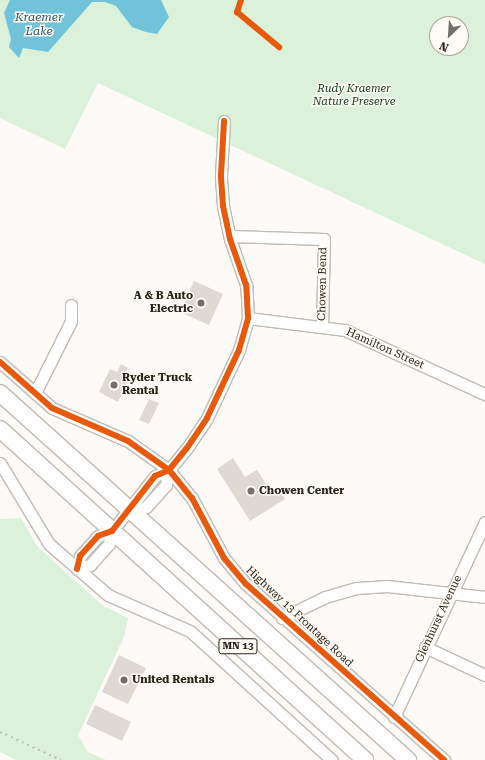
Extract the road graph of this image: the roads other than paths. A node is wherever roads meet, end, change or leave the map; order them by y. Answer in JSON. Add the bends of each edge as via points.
{"nodes":[{"id":1,"x":224,"y":121,"type":"dead end"},
{"id":2,"x":230,"y":236,"type":"junction"},
{"id":3,"x":71,"y":305,"type":"dead end"},
{"id":4,"x":248,"y":318,"type":"junction"},
{"id":5,"x":322,"y":327,"type":"junction"},
{"id":6,"x":0,"y":362,"type":"edge"},
{"id":7,"x":0,"y":393,"type":"edge"},
{"id":8,"x":35,"y":393,"type":"junction"},
{"id":9,"x":485,"y":394,"type":"edge"},
{"id":10,"x":0,"y":429,"type":"edge"},
{"id":11,"x":0,"y":463,"type":"edge"},
{"id":12,"x":169,"y":470,"type":"junction"},
{"id":13,"x":130,"y":512,"type":"junction"},
{"id":14,"x":485,"y":522,"type":"edge"},
{"id":15,"x":112,"y":531,"type":"junction"},
{"id":16,"x":77,"y":569,"type":"junction"},
{"id":17,"x":450,"y":593,"type":"junction"},
{"id":18,"x":485,"y":597,"type":"edge"},
{"id":19,"x":282,"y":618,"type":"junction"},
{"id":20,"x":425,"y":648,"type":"junction"},
{"id":21,"x":485,"y":674,"type":"edge"},
{"id":22,"x":394,"y":717,"type":"junction"},
{"id":23,"x":332,"y":760,"type":"edge"},
{"id":24,"x":365,"y":760,"type":"edge"},
{"id":25,"x":408,"y":760,"type":"edge"},
{"id":26,"x":444,"y":760,"type":"edge"}],
"edges":[{"from":1,"to":2,"type":"street","via":[[221,175]]},
{"from":2,"to":4,"type":"street","via":[[246,285]]},
{"from":2,"to":5,"type":"street","name":"Chowen Bend","via":[[324,239]]},
{"from":3,"to":8,"type":"street","via":[[70,322]]},
{"from":4,"to":5,"type":"street","name":"Hamilton Street"},
{"from":4,"to":12,"type":"street","via":[[239,350],[206,418]]},
{"from":5,"to":9,"type":"street","name":"Hamilton Street","via":[[345,330]]},
{"from":6,"to":8,"type":"street","name":"Highway 13 Frontage Road"},
{"from":7,"to":13,"type":"highway","number":"MN 13"},
{"from":8,"to":12,"type":"street","name":"Highway 13 Frontage Road","via":[[52,408],[128,441]]},
{"from":10,"to":15,"type":"highway","number":"MN 13"},
{"from":11,"to":16,"type":"street","via":[[49,544]]},
{"from":12,"to":13,"type":"street","via":[[166,485],[146,507]]},
{"from":12,"to":19,"type":"street","name":"Highway 13 Frontage Road","via":[[207,521],[224,558],[246,584]]},
{"from":13,"to":15,"type":"street"},
{"from":13,"to":25,"type":"highway","number":"MN 13"},
{"from":14,"to":17,"type":"street","name":"Glenhurst Avenue"},
{"from":15,"to":16,"type":"street","via":[[109,544],[90,565]]},
{"from":15,"to":24,"type":"highway","number":"MN 13"},
{"from":16,"to":23,"type":"street","via":[[108,596],[190,631]]},
{"from":17,"to":18,"type":"street"},
{"from":17,"to":19,"type":"street","via":[[387,586],[357,588],[325,597]]},
{"from":17,"to":20,"type":"street","name":"Glenhurst Avenue"},
{"from":19,"to":22,"type":"street","name":"Highway 13 Frontage Road"},
{"from":20,"to":21,"type":"street"},
{"from":20,"to":22,"type":"street","name":"Glenhurst Avenue"},
{"from":22,"to":26,"type":"street"}]}
